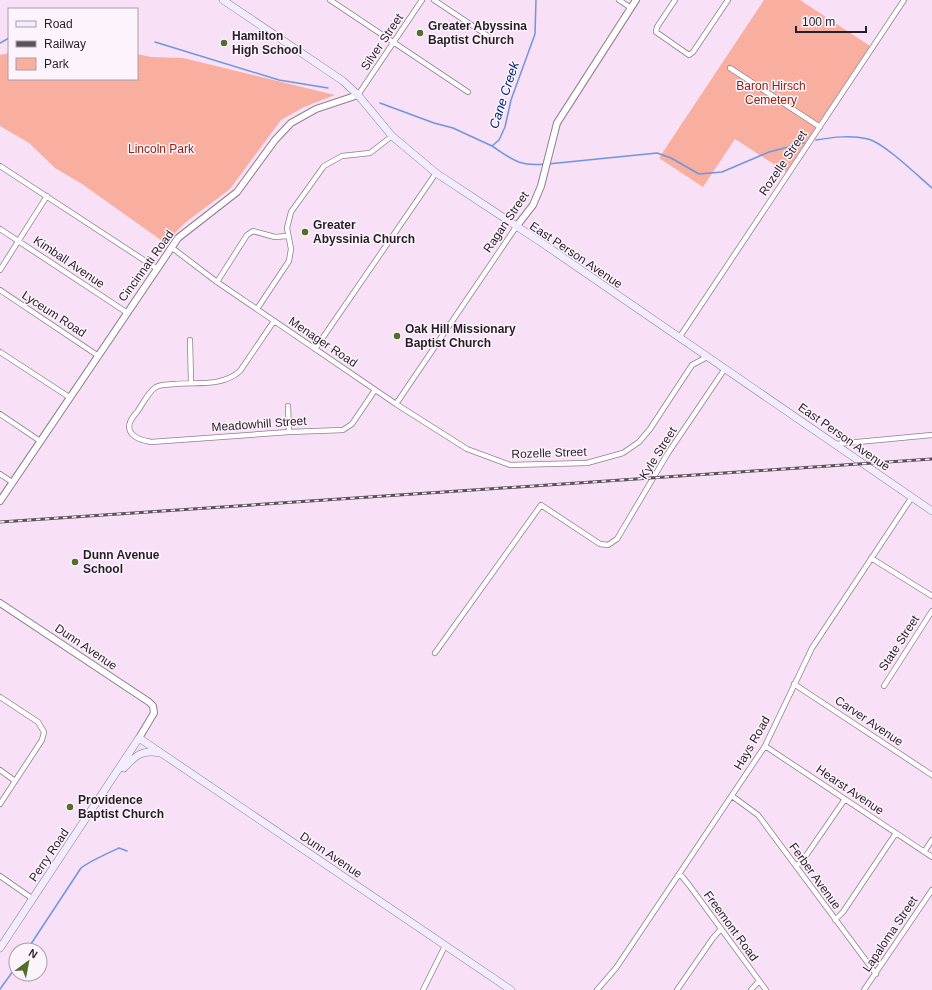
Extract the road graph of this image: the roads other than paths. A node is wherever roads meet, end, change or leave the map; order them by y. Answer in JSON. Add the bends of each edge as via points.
{"nodes":[{"id":1,"x":330,"y":0,"type":"edge"},
{"id":2,"x":422,"y":0,"type":"edge"},
{"id":3,"x":434,"y":0,"type":"edge"},
{"id":4,"x":620,"y":0,"type":"edge"},
{"id":5,"x":636,"y":0,"type":"edge"},
{"id":6,"x":675,"y":0,"type":"edge"},
{"id":7,"x":728,"y":0,"type":"edge"},
{"id":8,"x":904,"y":0,"type":"edge"},
{"id":9,"x":226,"y":1,"type":"edge"},
{"id":10,"x":631,"y":8,"type":"junction"},
{"id":11,"x":488,"y":36,"type":"dead end"},
{"id":12,"x":394,"y":43,"type":"junction"},
{"id":13,"x":730,"y":68,"type":"dead end"},
{"id":14,"x":468,"y":92,"type":"dead end"},
{"id":15,"x":358,"y":95,"type":"junction"},
{"id":16,"x":820,"y":127,"type":"junction"},
{"id":17,"x":392,"y":136,"type":"junction"},
{"id":18,"x":0,"y":166,"type":"edge"},
{"id":19,"x":436,"y":173,"type":"junction"},
{"id":20,"x":47,"y":196,"type":"junction"},
{"id":21,"x":516,"y":227,"type":"junction"},
{"id":22,"x":0,"y":229,"type":"edge"},
{"id":23,"x":287,"y":236,"type":"junction"},
{"id":24,"x":20,"y":241,"type":"junction"},
{"id":25,"x":171,"y":247,"type":"junction"},
{"id":26,"x":156,"y":268,"type":"junction"},
{"id":27,"x":0,"y":270,"type":"edge"},
{"id":28,"x":217,"y":282,"type":"junction"},
{"id":29,"x":0,"y":290,"type":"edge"},
{"id":30,"x":257,"y":309,"type":"junction"},
{"id":31,"x":126,"y":312,"type":"junction"},
{"id":32,"x":274,"y":321,"type":"junction"},
{"id":33,"x":678,"y":338,"type":"junction"},
{"id":34,"x":190,"y":340,"type":"dead end"},
{"id":35,"x":315,"y":349,"type":"junction"},
{"id":36,"x":0,"y":352,"type":"edge"},
{"id":37,"x":97,"y":354,"type":"junction"},
{"id":38,"x":707,"y":357,"type":"junction"},
{"id":39,"x":724,"y":370,"type":"junction"},
{"id":40,"x":191,"y":382,"type":"junction"},
{"id":41,"x":375,"y":390,"type":"junction"},
{"id":42,"x":69,"y":397,"type":"junction"},
{"id":43,"x":396,"y":404,"type":"junction"},
{"id":44,"x":288,"y":406,"type":"dead end"},
{"id":45,"x":0,"y":414,"type":"edge"},
{"id":46,"x":289,"y":432,"type":"junction"},
{"id":47,"x":932,"y":435,"type":"edge"},
{"id":48,"x":40,"y":441,"type":"junction"},
{"id":49,"x":836,"y":444,"type":"junction"},
{"id":50,"x":467,"y":449,"type":"joint"},
{"id":51,"x":0,"y":474,"type":"edge"},
{"id":52,"x":12,"y":482,"type":"junction"},
{"id":53,"x":912,"y":497,"type":"junction"},
{"id":54,"x":0,"y":501,"type":"edge"},
{"id":55,"x":932,"y":510,"type":"edge"},
{"id":56,"x":871,"y":558,"type":"junction"},
{"id":57,"x":932,"y":596,"type":"edge"},
{"id":58,"x":0,"y":603,"type":"edge"},
{"id":59,"x":932,"y":611,"type":"edge"},
{"id":60,"x":436,"y":653,"type":"dead end"},
{"id":61,"x":794,"y":684,"type":"junction"},
{"id":62,"x":884,"y":686,"type":"dead end"},
{"id":63,"x":0,"y":697,"type":"edge"},
{"id":64,"x":154,"y":713,"type":"joint"},
{"id":65,"x":139,"y":738,"type":"junction"},
{"id":66,"x":765,"y":746,"type":"junction"},
{"id":67,"x":164,"y":754,"type":"junction"},
{"id":68,"x":0,"y":770,"type":"edge"},
{"id":69,"x":932,"y":775,"type":"edge"},
{"id":70,"x":112,"y":780,"type":"junction"},
{"id":71,"x":15,"y":781,"type":"junction"},
{"id":72,"x":732,"y":796,"type":"junction"},
{"id":73,"x":845,"y":799,"type":"junction"},
{"id":74,"x":0,"y":804,"type":"edge"},
{"id":75,"x":896,"y":833,"type":"junction"},
{"id":76,"x":932,"y":840,"type":"edge"},
{"id":77,"x":924,"y":852,"type":"junction"},
{"id":78,"x":932,"y":858,"type":"edge"},
{"id":79,"x":796,"y":866,"type":"junction"},
{"id":80,"x":680,"y":874,"type":"junction"},
{"id":81,"x":0,"y":876,"type":"edge"},
{"id":82,"x":932,"y":890,"type":"edge"},
{"id":83,"x":33,"y":899,"type":"junction"},
{"id":84,"x":835,"y":920,"type":"junction"},
{"id":85,"x":721,"y":929,"type":"junction"},
{"id":86,"x":2,"y":939,"type":"edge"},
{"id":87,"x":445,"y":946,"type":"junction"},
{"id":88,"x":0,"y":948,"type":"edge"},
{"id":89,"x":876,"y":974,"type":"junction"},
{"id":90,"x":759,"y":981,"type":"junction"},
{"id":91,"x":423,"y":990,"type":"edge"},
{"id":92,"x":511,"y":990,"type":"edge"},
{"id":93,"x":596,"y":990,"type":"edge"},
{"id":94,"x":677,"y":990,"type":"edge"},
{"id":95,"x":751,"y":990,"type":"edge"},
{"id":96,"x":766,"y":990,"type":"edge"},
{"id":97,"x":864,"y":990,"type":"edge"}],
"edges":[{"from":1,"to":12,"type":"street"},
{"from":2,"to":12,"type":"street","name":"Silver Street"},
{"from":3,"to":11,"type":"street"},
{"from":4,"to":10,"type":"street"},
{"from":5,"to":10,"type":"street","name":"Ragan Street"},
{"from":6,"to":7,"type":"street","via":[[656,32],[689,55]]},
{"from":8,"to":16,"type":"street","name":"Rozelle Street"},
{"from":9,"to":15,"type":"main road","name":"East Person Avenue"},
{"from":10,"to":21,"type":"street","name":"Ragan Street","via":[[557,123],[533,204]]},
{"from":12,"to":14,"type":"street"},
{"from":12,"to":15,"type":"street","name":"Silver Street"},
{"from":13,"to":16,"type":"street"},
{"from":15,"to":17,"type":"main road","name":"East Person Avenue"},
{"from":15,"to":25,"type":"street","name":"Cincinnati Road","via":[[316,109],[291,123],[275,140],[237,192],[178,238]]},
{"from":16,"to":33,"type":"street","name":"Rozelle Street"},
{"from":17,"to":19,"type":"main road","name":"East Person Avenue"},
{"from":17,"to":23,"type":"street","via":[[370,153],[342,156],[324,166],[291,212]]},
{"from":18,"to":20,"type":"street"},
{"from":19,"to":21,"type":"main road","name":"East Person Avenue"},
{"from":19,"to":35,"type":"street"},
{"from":20,"to":24,"type":"street"},
{"from":20,"to":26,"type":"street"},
{"from":21,"to":33,"type":"main road","name":"East Person Avenue"},
{"from":21,"to":43,"type":"street","name":"Ragan Street"},
{"from":22,"to":24,"type":"street","name":"Kimball Avenue"},
{"from":23,"to":28,"type":"street","via":[[275,237],[253,231]]},
{"from":23,"to":30,"type":"street","via":[[291,249],[289,261]]},
{"from":24,"to":27,"type":"street"},
{"from":24,"to":31,"type":"street","name":"Kimball Avenue"},
{"from":25,"to":26,"type":"street","name":"Cincinnati Road"},
{"from":25,"to":28,"type":"street","name":"Menager Road"},
{"from":26,"to":31,"type":"street","name":"Cincinnati Road"},
{"from":28,"to":30,"type":"street","name":"Menager Road"},
{"from":29,"to":37,"type":"street","name":"Lyceum Road"},
{"from":30,"to":32,"type":"street","name":"Menager Road"},
{"from":31,"to":37,"type":"street","name":"Cincinnati Road"},
{"from":32,"to":35,"type":"street","name":"Menager Road"},
{"from":32,"to":40,"type":"street","via":[[240,371],[232,377],[221,382]]},
{"from":33,"to":38,"type":"main road","name":"East Person Avenue"},
{"from":34,"to":40,"type":"street"},
{"from":35,"to":41,"type":"street","name":"Menager Road"},
{"from":36,"to":42,"type":"street"},
{"from":37,"to":42,"type":"street","name":"Cincinnati Road"},
{"from":38,"to":39,"type":"main road","name":"East Person Avenue"},
{"from":38,"to":50,"type":"street","name":"Rozelle Street","via":[[692,365],[650,430],[639,442],[623,453],[588,463],[510,465]]},
{"from":39,"to":49,"type":"main road","name":"East Person Avenue"},
{"from":39,"to":60,"type":"street","name":"Kyle Street","via":[[668,453],[617,539],[608,545],[600,544],[540,505]]},
{"from":40,"to":46,"type":"street","name":"Meadowhill Street","via":[[156,387],[149,393],[129,423],[134,436],[151,442]]},
{"from":41,"to":43,"type":"street","name":"Menager Road"},
{"from":41,"to":46,"type":"street","name":"Meadowhill Street","via":[[352,424],[343,430]]},
{"from":42,"to":48,"type":"street","name":"Cincinnati Road"},
{"from":43,"to":50,"type":"street","name":"Menager Road"},
{"from":44,"to":46,"type":"street"},
{"from":45,"to":48,"type":"street"},
{"from":47,"to":49,"type":"street"},
{"from":48,"to":52,"type":"street","name":"Cincinnati Road"},
{"from":49,"to":53,"type":"main road","name":"East Person Avenue"},
{"from":51,"to":52,"type":"street"},
{"from":52,"to":54,"type":"street","name":"Cincinnati Road"},
{"from":53,"to":55,"type":"main road","name":"East Person Avenue"},
{"from":53,"to":56,"type":"street","name":"Hays Road"},
{"from":56,"to":57,"type":"street"},
{"from":56,"to":61,"type":"street","name":"Hays Road","via":[[812,648]]},
{"from":58,"to":64,"type":"street","name":"Dunn Avenue","via":[[149,702]]},
{"from":59,"to":62,"type":"street","name":"State Street"},
{"from":61,"to":66,"type":"street","name":"Hays Road"},
{"from":61,"to":69,"type":"street","name":"Carver Avenue"},
{"from":63,"to":71,"type":"street","via":[[38,722],[44,732],[42,740]]},
{"from":64,"to":65,"type":"street","name":"Perry Road"},
{"from":65,"to":67,"type":"main road","name":"Dunn Avenue"},
{"from":65,"to":70,"type":"main road","name":"Perry Road"},
{"from":66,"to":72,"type":"street","name":"Hays Road"},
{"from":66,"to":73,"type":"street","name":"Hearst Avenue"},
{"from":67,"to":70,"type":"main road","via":[[151,752],[137,755]]},
{"from":67,"to":87,"type":"main road","name":"Dunn Avenue"},
{"from":68,"to":71,"type":"street"},
{"from":70,"to":83,"type":"main road","name":"Perry Road"},
{"from":71,"to":74,"type":"street"},
{"from":72,"to":79,"type":"street","name":"Ferber Avenue","via":[[758,815]]},
{"from":72,"to":80,"type":"street","name":"Hays Road"},
{"from":73,"to":75,"type":"street","name":"Hearst Avenue"},
{"from":73,"to":79,"type":"street","via":[[803,860]]},
{"from":75,"to":77,"type":"street","name":"Hearst Avenue"},
{"from":75,"to":84,"type":"street"},
{"from":76,"to":77,"type":"street"},
{"from":77,"to":78,"type":"street"},
{"from":79,"to":84,"type":"street","name":"Ferber Avenue"},
{"from":80,"to":85,"type":"street","name":"Freemont Road"},
{"from":80,"to":93,"type":"street","name":"Hays Road","via":[[616,968]]},
{"from":81,"to":83,"type":"street"},
{"from":82,"to":89,"type":"street","name":"Lapaloma Street"},
{"from":83,"to":86,"type":"main road","name":"Perry Road"},
{"from":84,"to":89,"type":"street","name":"Ferber Avenue"},
{"from":85,"to":90,"type":"street","name":"Freemont Road"},
{"from":85,"to":94,"type":"street"},
{"from":86,"to":88,"type":"main road","name":"Perry Road"},
{"from":87,"to":91,"type":"street"},
{"from":87,"to":92,"type":"main road","name":"Dunn Avenue"},
{"from":89,"to":97,"type":"street","name":"Lapaloma Street"},
{"from":90,"to":95,"type":"street"},
{"from":90,"to":96,"type":"street","name":"Freemont Road"}]}
